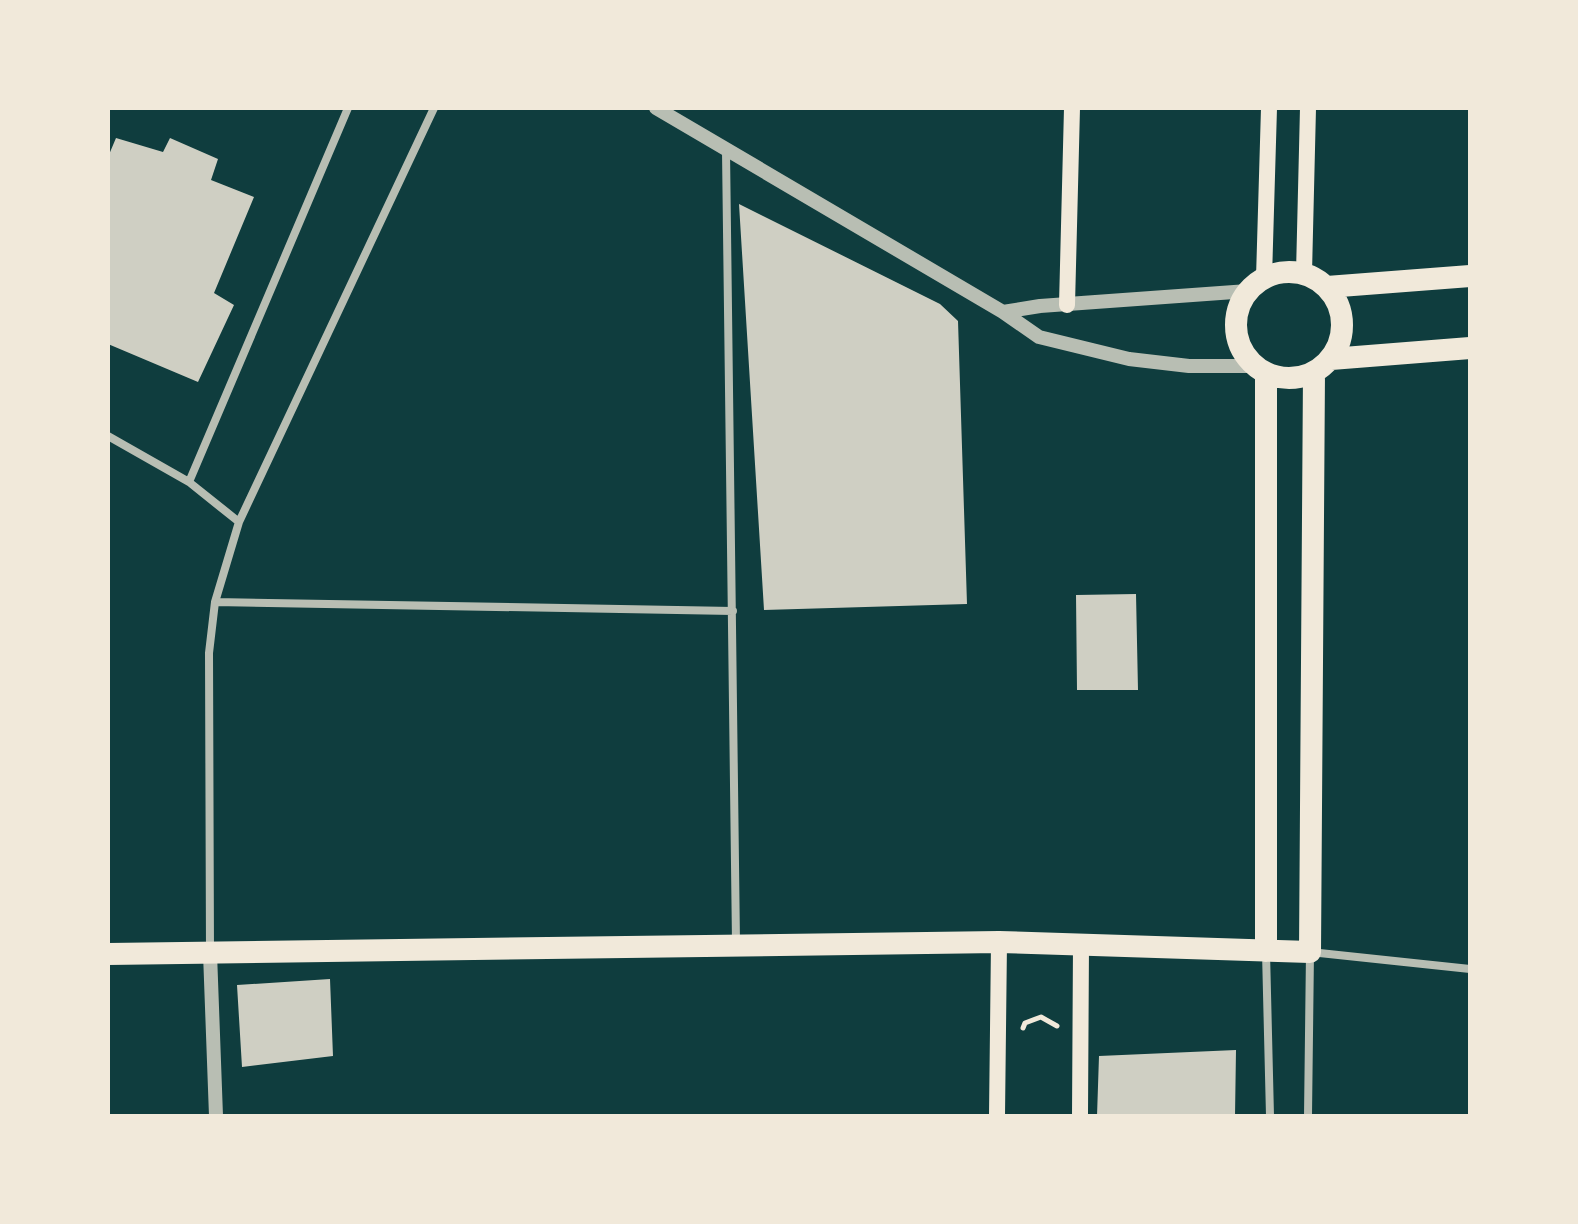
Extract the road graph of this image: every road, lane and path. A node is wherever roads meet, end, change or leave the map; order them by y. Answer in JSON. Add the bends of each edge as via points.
{"nodes":[{"id":1,"x":348,"y":108,"type":"edge"},
{"id":2,"x":434,"y":108,"type":"edge"},
{"id":3,"x":656,"y":108,"type":"edge"},
{"id":4,"x":1072,"y":108,"type":"edge"},
{"id":5,"x":1269,"y":108,"type":"edge"},
{"id":6,"x":1308,"y":108,"type":"edge"},
{"id":7,"x":726,"y":151,"type":"junction"},
{"id":8,"x":1304,"y":273,"type":"junction"},
{"id":9,"x":1470,"y":276,"type":"edge"},
{"id":10,"x":1256,"y":284,"type":"junction"},
{"id":11,"x":1327,"y":287,"type":"junction"},
{"id":12,"x":1067,"y":305,"type":"junction"},
{"id":13,"x":1003,"y":312,"type":"junction"},
{"id":14,"x":1470,"y":348,"type":"edge"},
{"id":15,"x":1322,"y":365,"type":"junction"},
{"id":16,"x":1260,"y":370,"type":"junction"},
{"id":17,"x":108,"y":436,"type":"edge"},
{"id":18,"x":189,"y":482,"type":"junction"},
{"id":19,"x":239,"y":522,"type":"junction"},
{"id":20,"x":215,"y":602,"type":"junction"},
{"id":21,"x":733,"y":611,"type":"junction"},
{"id":22,"x":999,"y":942,"type":"junction"},
{"id":23,"x":1081,"y":944,"type":"junction"},
{"id":24,"x":736,"y":947,"type":"junction"},
{"id":25,"x":1266,"y":951,"type":"junction"},
{"id":26,"x":1310,"y":952,"type":"junction"},
{"id":27,"x":210,"y":953,"type":"junction"},
{"id":28,"x":108,"y":954,"type":"edge"},
{"id":29,"x":1470,"y":969,"type":"edge"},
{"id":30,"x":1019,"y":1039,"type":"dead end"},
{"id":31,"x":1061,"y":1040,"type":"dead end"},
{"id":32,"x":216,"y":1116,"type":"edge"},
{"id":33,"x":997,"y":1116,"type":"edge"},
{"id":34,"x":1080,"y":1116,"type":"edge"},
{"id":35,"x":1270,"y":1116,"type":"edge"},
{"id":36,"x":1308,"y":1116,"type":"edge"}],
"edges":[{"from":1,"to":18,"type":"street"},
{"from":2,"to":19,"type":"street"},
{"from":3,"to":7,"type":"street"},
{"from":4,"to":12,"type":"main road"},
{"from":5,"to":10,"type":"main road"},
{"from":6,"to":8,"type":"main road"},
{"from":7,"to":13,"type":"street"},
{"from":7,"to":21,"type":"street"},
{"from":8,"to":10,"type":"highway","via":[[1284,271]]},
{"from":8,"to":11,"type":"highway"},
{"from":9,"to":11,"type":"highway"},
{"from":10,"to":12,"type":"street"},
{"from":10,"to":16,"type":"highway","via":[[1238,309],[1235,330],[1241,350]]},
{"from":11,"to":15,"type":"highway","via":[[1343,322],[1340,342]]},
{"from":12,"to":13,"type":"street"},
{"from":13,"to":16,"type":"street","via":[[1039,337],[1129,359]]},
{"from":14,"to":15,"type":"highway"},
{"from":15,"to":16,"type":"highway","via":[[1290,378]]},
{"from":15,"to":26,"type":"highway"},
{"from":16,"to":25,"type":"highway"},
{"from":17,"to":18,"type":"street"},
{"from":18,"to":19,"type":"street"},
{"from":19,"to":20,"type":"street"},
{"from":20,"to":21,"type":"street"},
{"from":20,"to":27,"type":"street","via":[[209,653]]},
{"from":21,"to":24,"type":"street"},
{"from":22,"to":23,"type":"highway"},
{"from":22,"to":24,"type":"highway"},
{"from":22,"to":33,"type":"main road"},
{"from":23,"to":25,"type":"highway"},
{"from":23,"to":34,"type":"main road"},
{"from":24,"to":27,"type":"highway"},
{"from":25,"to":26,"type":"highway"},
{"from":25,"to":35,"type":"street"},
{"from":26,"to":29,"type":"street"},
{"from":26,"to":36,"type":"street"},
{"from":27,"to":28,"type":"highway"},
{"from":27,"to":32,"type":"street"},
{"from":30,"to":31,"type":"path","via":[[1025,1023],[1041,1017],[1057,1025]]}]}
